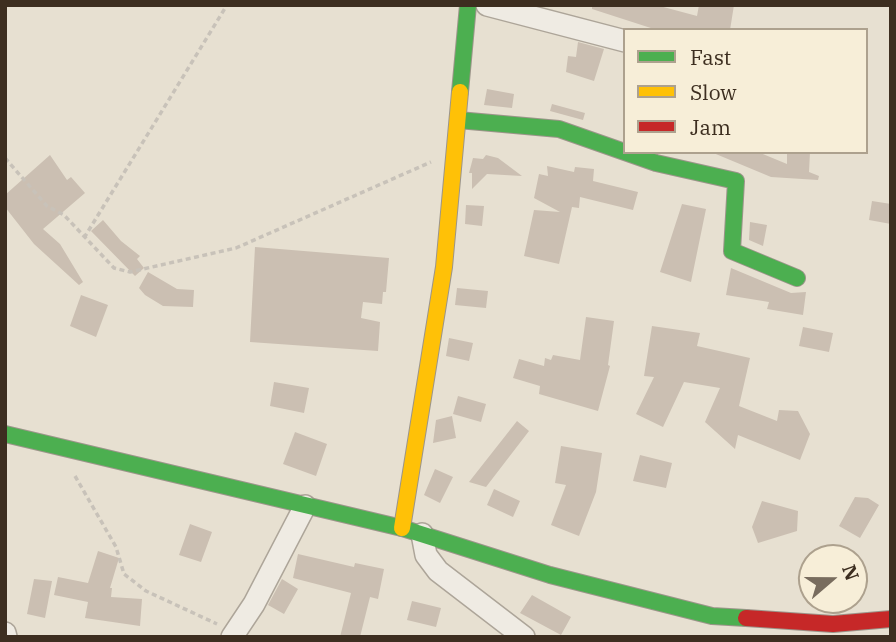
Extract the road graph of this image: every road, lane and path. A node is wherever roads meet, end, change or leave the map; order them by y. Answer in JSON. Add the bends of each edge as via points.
{"nodes":[{"id":1,"x":226,"y":5,"type":"edge"},
{"id":2,"x":468,"y":5,"type":"edge"},
{"id":3,"x":487,"y":5,"type":"edge"},
{"id":4,"x":623,"y":40,"type":"edge"},
{"id":5,"x":458,"y":120,"type":"junction"},
{"id":6,"x":455,"y":152,"type":"junction"},
{"id":7,"x":623,"y":152,"type":"edge"},
{"id":8,"x":630,"y":154,"type":"edge"},
{"id":9,"x":5,"y":158,"type":"edge"},
{"id":10,"x":84,"y":238,"type":"junction"},
{"id":11,"x":797,"y":278,"type":"dead end"},
{"id":12,"x":5,"y":434,"type":"edge"},
{"id":13,"x":64,"y":448,"type":"junction"},
{"id":14,"x":304,"y":506,"type":"junction"},
{"id":15,"x":402,"y":528,"type":"junction"},
{"id":16,"x":422,"y":534,"type":"junction"},
{"id":17,"x":891,"y":619,"type":"edge"},
{"id":18,"x":233,"y":634,"type":"edge"},
{"id":19,"x":524,"y":637,"type":"edge"}],
"edges":[{"from":1,"to":10,"type":"path"},
{"from":2,"to":5,"type":"street"},
{"from":3,"to":4,"type":"street"},
{"from":5,"to":6,"type":"street"},
{"from":5,"to":7,"type":"street","via":[[559,130]]},
{"from":6,"to":10,"type":"path","via":[[236,248],[130,272],[114,268]]},
{"from":6,"to":15,"type":"street","via":[[444,267]]},
{"from":8,"to":11,"type":"street","via":[[736,181],[732,251]]},
{"from":9,"to":10,"type":"path","via":[[47,206],[64,215]]},
{"from":12,"to":13,"type":"street"},
{"from":13,"to":14,"type":"street"},
{"from":13,"to":18,"type":"path","via":[[79,486],[116,547],[124,574],[146,591]]},
{"from":14,"to":15,"type":"street"},
{"from":14,"to":18,"type":"street","via":[[254,604]]},
{"from":15,"to":16,"type":"street"},
{"from":16,"to":17,"type":"street","via":[[550,575],[712,616],[833,624]]},
{"from":16,"to":19,"type":"street","via":[[426,555],[438,571]]}]}
